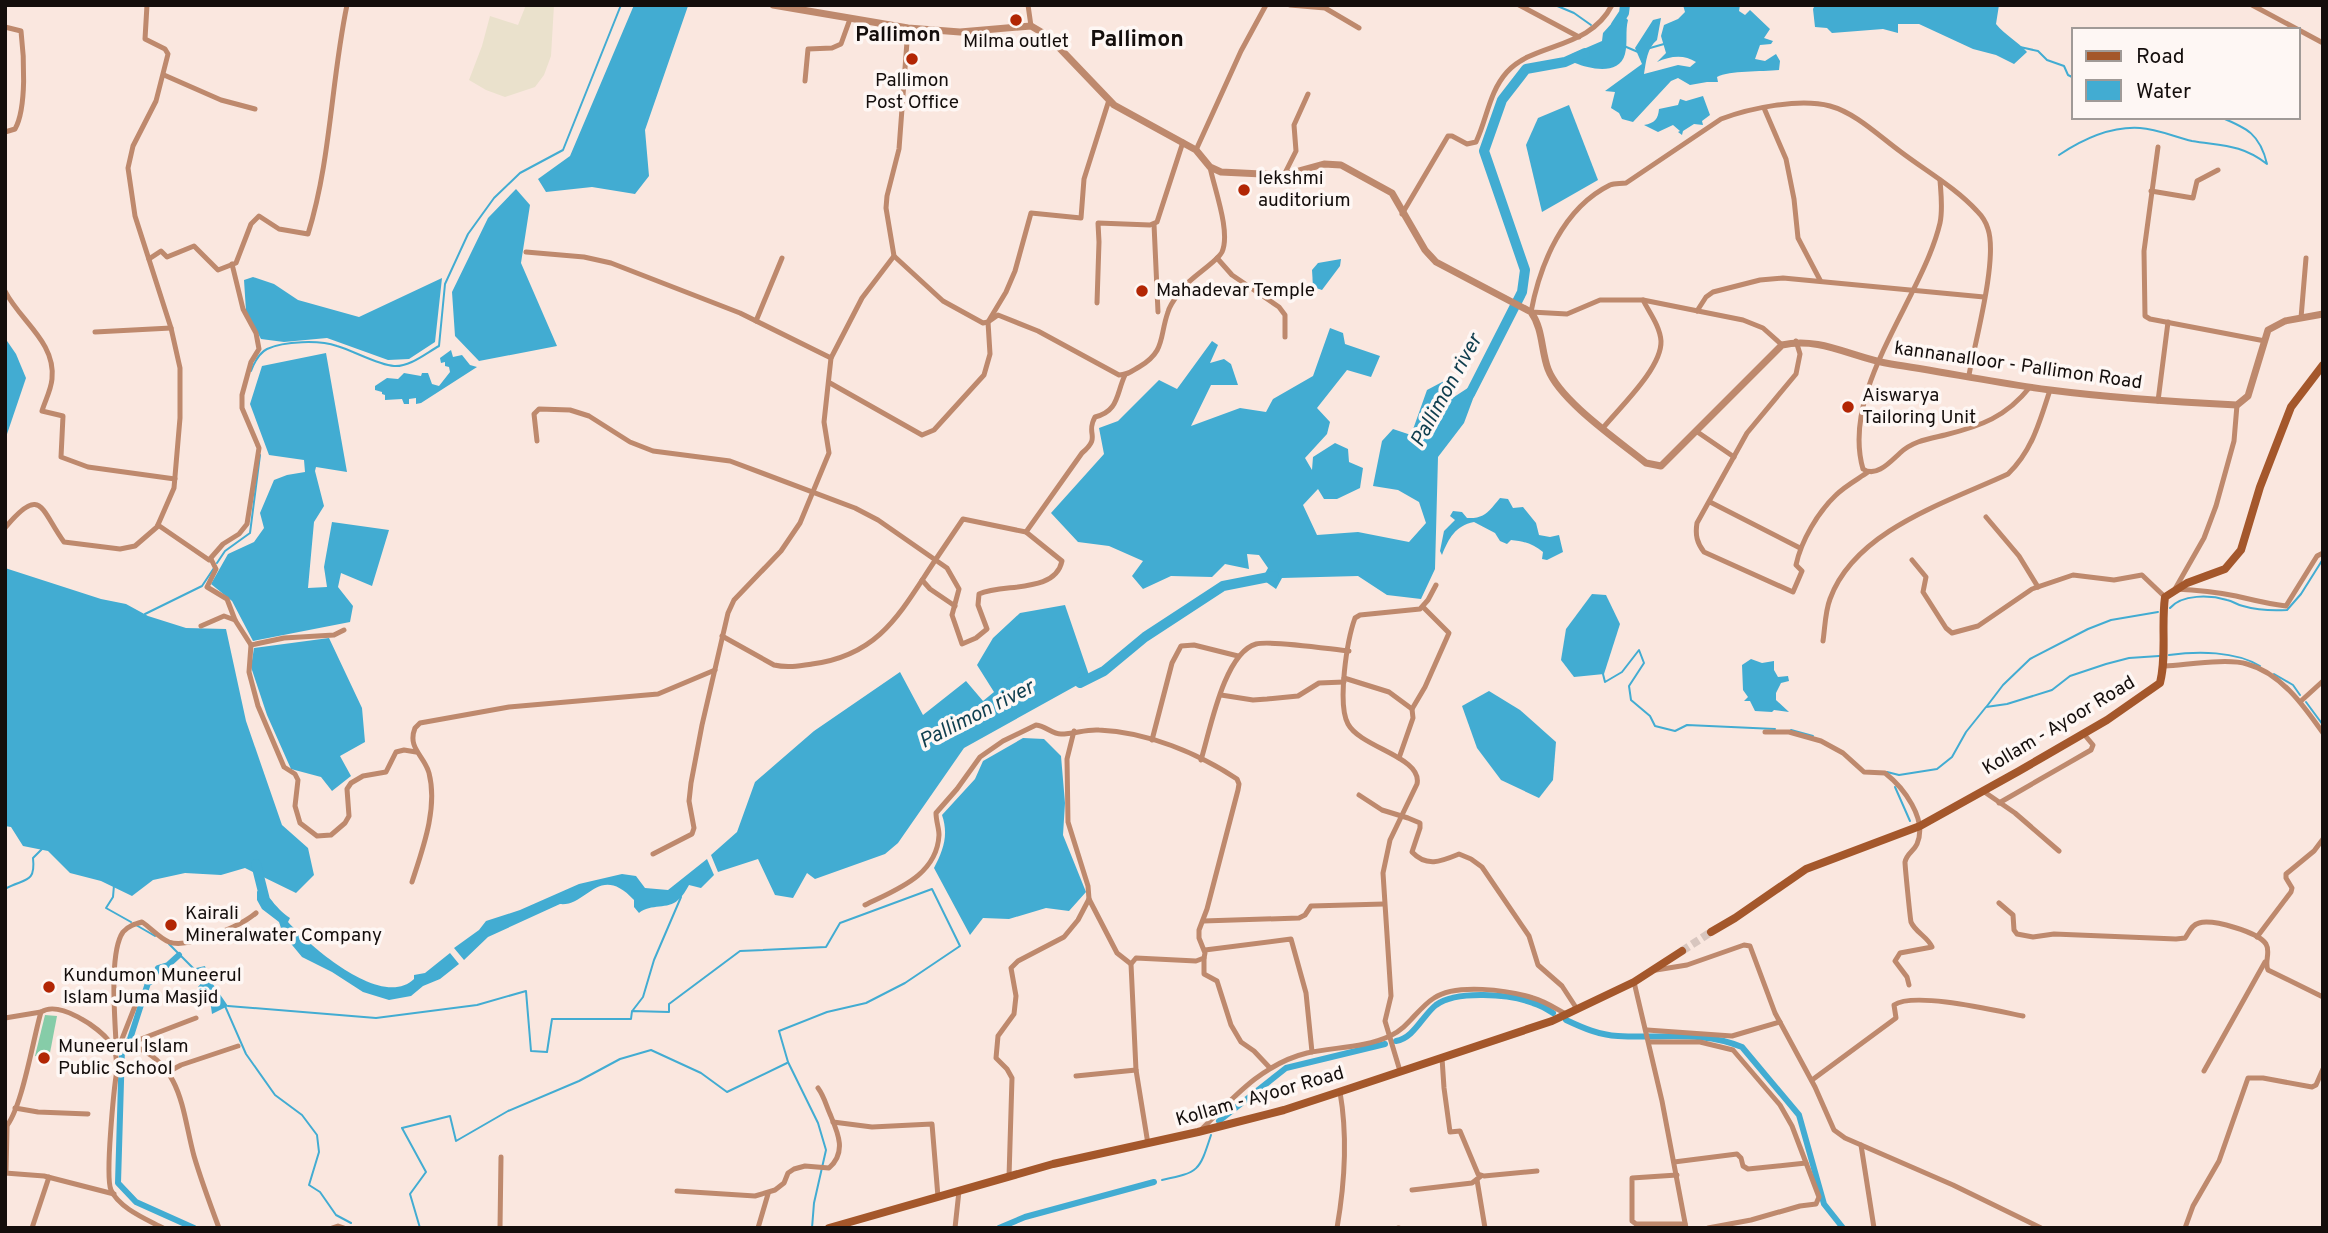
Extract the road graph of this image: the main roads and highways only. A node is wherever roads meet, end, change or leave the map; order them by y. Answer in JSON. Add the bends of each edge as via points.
{"nodes":[{"id":1,"x":2323,"y":365,"type":"edge"},
{"id":2,"x":1711,"y":932,"type":"tunnel mouth"},
{"id":3,"x":1682,"y":951,"type":"tunnel mouth"},
{"id":4,"x":829,"y":1228,"type":"edge"}],
"edges":[{"from":1,"to":2,"type":"main road","name":"Kollam - Ayoor Road","via":[[2291,407],[2241,550],[2225,569],[2165,597],[2165,666],[2160,683],[2084,733],[1920,826],[1806,869]]},
{"from":3,"to":4,"type":"main road","name":"Kollam - Ayoor Road","via":[[1634,982],[1566,1014],[1340,1092],[1198,1132],[1053,1164]]}]}
